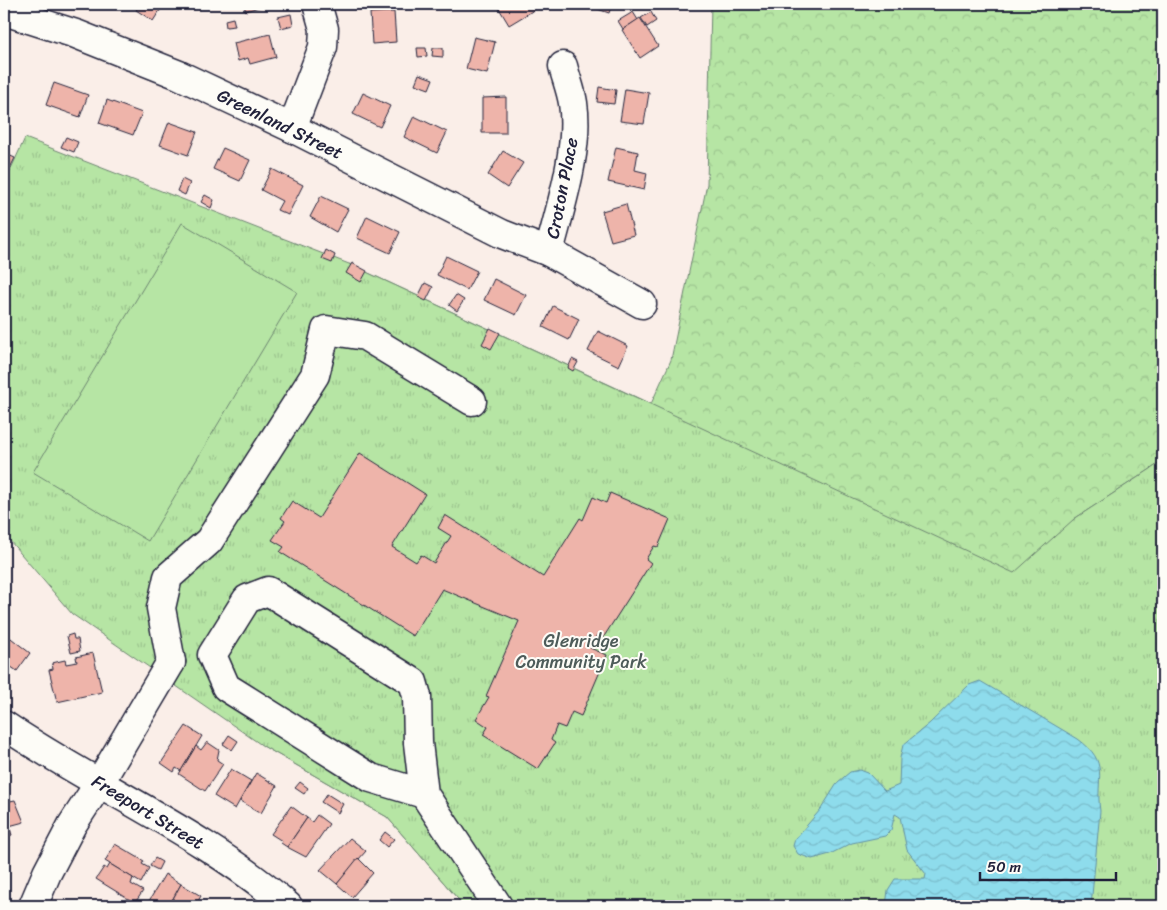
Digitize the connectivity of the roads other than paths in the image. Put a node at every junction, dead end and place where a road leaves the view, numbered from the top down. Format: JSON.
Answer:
{"nodes":[{"id":1,"x":317,"y":4,"type":"edge"},
{"id":2,"x":4,"y":11,"type":"edge"},
{"id":3,"x":563,"y":66,"type":"dead end"},
{"id":4,"x":292,"y":128,"type":"junction"},
{"id":5,"x":549,"y":252,"type":"junction"},
{"id":6,"x":642,"y":304,"type":"dead end"},
{"id":7,"x":472,"y":401,"type":"dead end"},
{"id":8,"x":212,"y":654,"type":"junction"},
{"id":9,"x":171,"y":662,"type":"junction"},
{"id":10,"x":4,"y":725,"type":"edge"},
{"id":11,"x":100,"y":782,"type":"junction"},
{"id":12,"x":424,"y":794,"type":"junction"},
{"id":13,"x":33,"y":906,"type":"edge"},
{"id":14,"x":288,"y":906,"type":"edge"},
{"id":15,"x":498,"y":906,"type":"edge"}],
"edges":[{"from":1,"to":4,"type":"street"},
{"from":2,"to":4,"type":"street","name":"Greenland Street"},
{"from":3,"to":5,"type":"street","name":"Croton Place"},
{"from":4,"to":5,"type":"street","name":"Greenland Street"},
{"from":5,"to":6,"type":"street","name":"Greenland Street"},
{"from":7,"to":9,"type":"street"},
{"from":8,"to":9,"type":"street"},
{"from":8,"to":12,"type":"street"},
{"from":8,"to":12,"type":"street"},
{"from":9,"to":11,"type":"street"},
{"from":10,"to":11,"type":"street","name":"Freeport Street"},
{"from":11,"to":13,"type":"street"},
{"from":11,"to":14,"type":"street","name":"Freeport Street"},
{"from":12,"to":15,"type":"street"}]}
